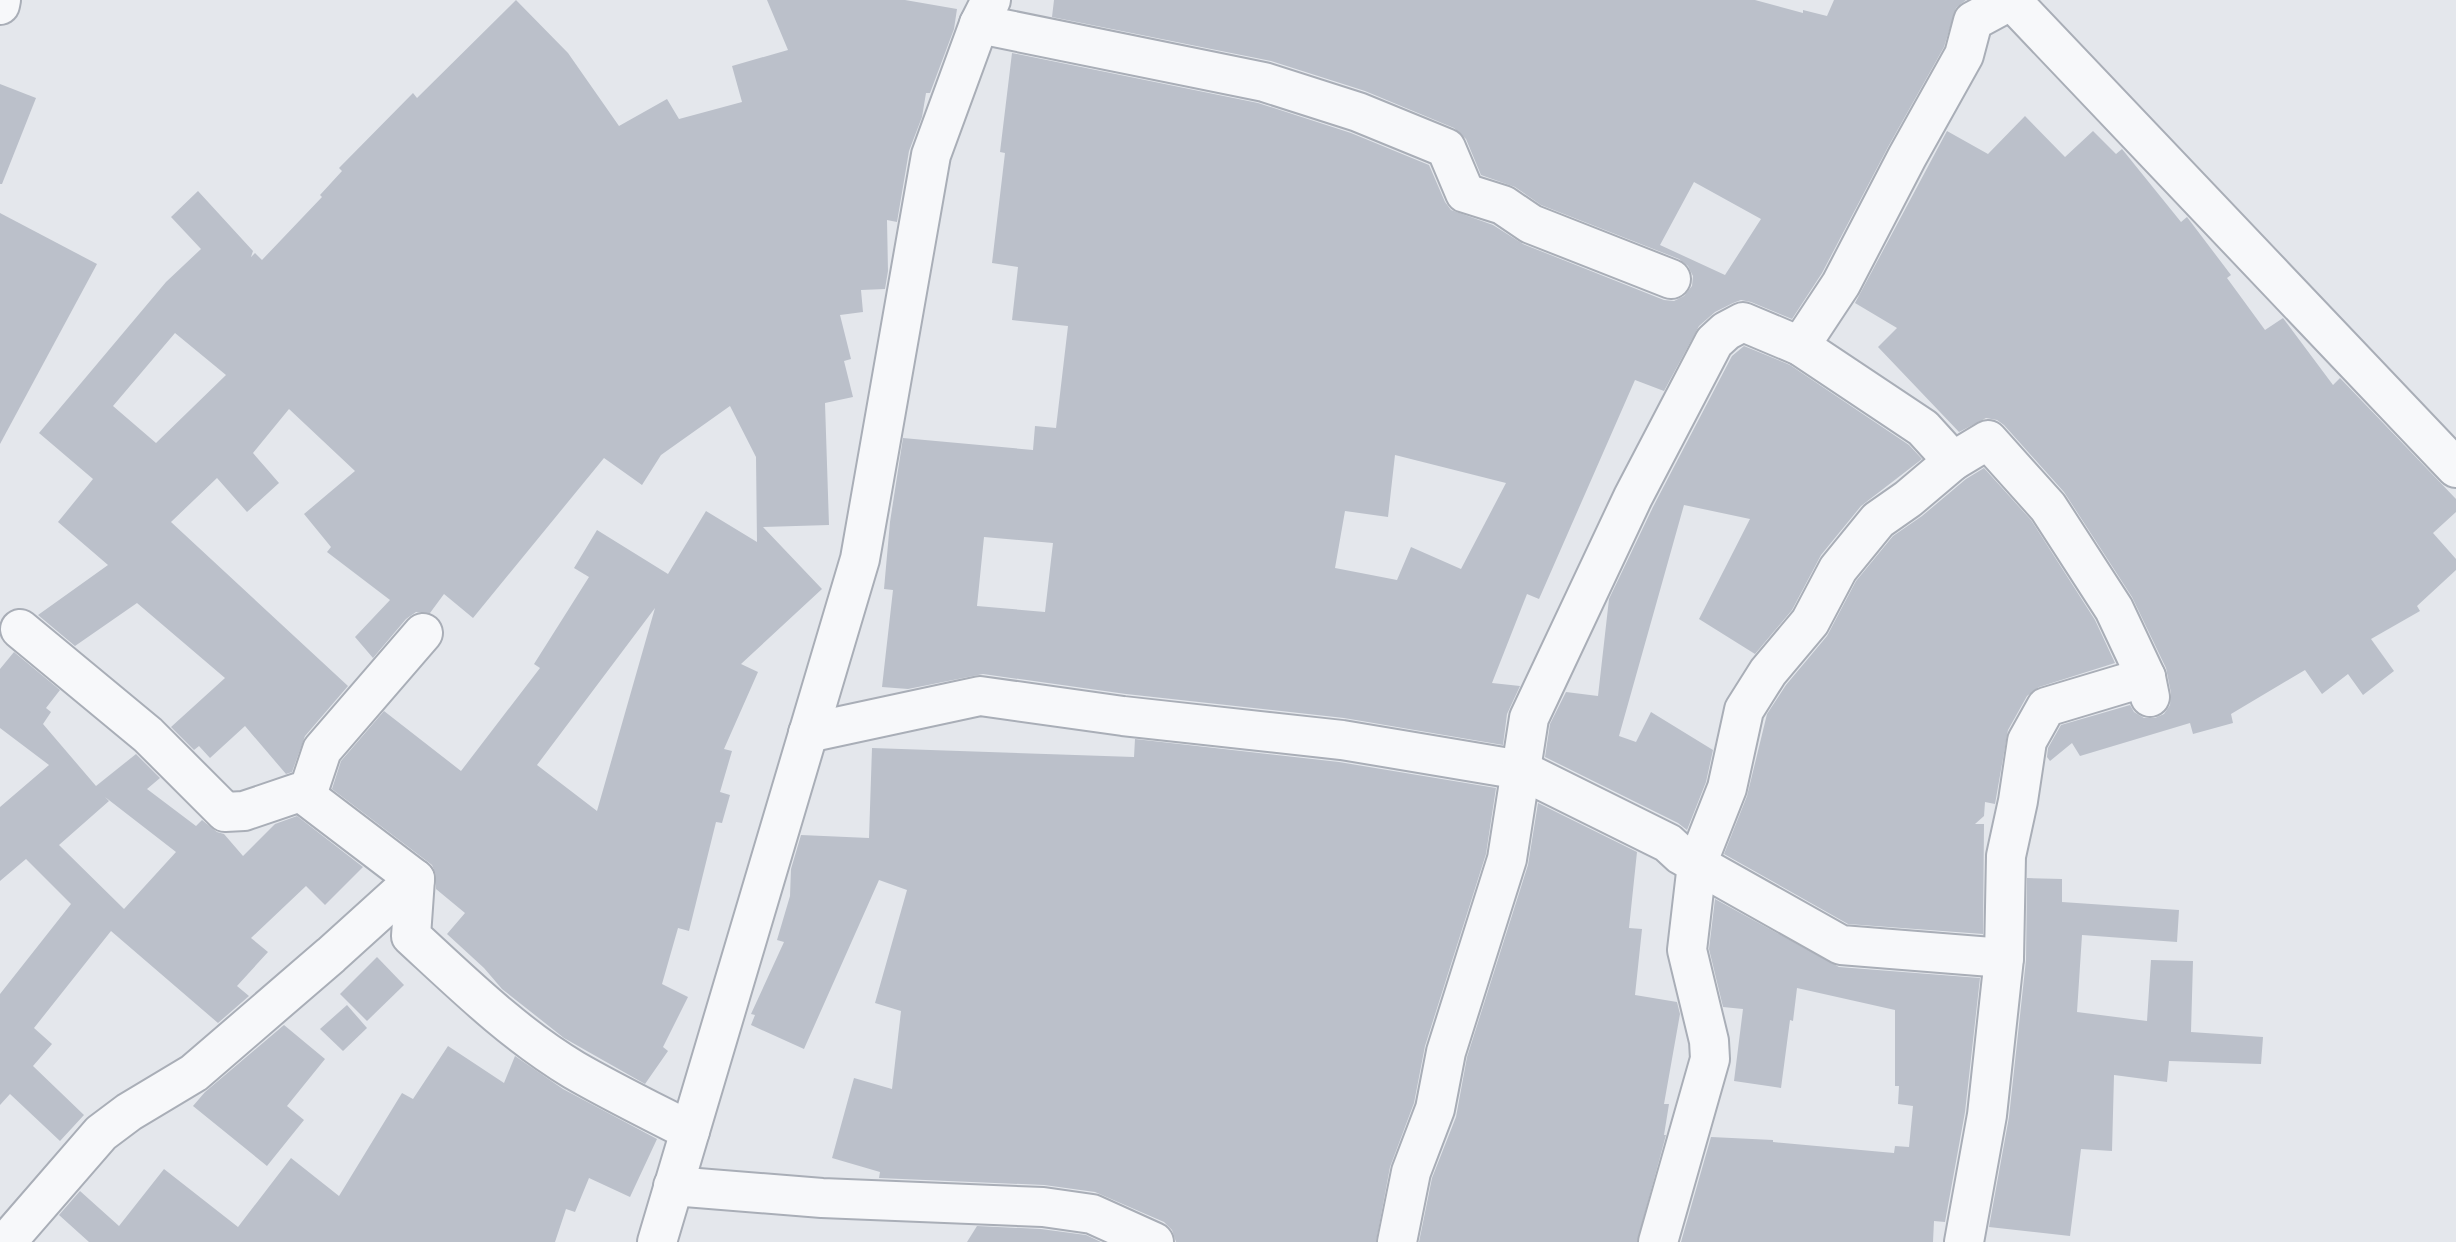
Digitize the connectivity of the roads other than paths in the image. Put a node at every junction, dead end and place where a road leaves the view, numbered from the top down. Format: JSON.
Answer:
{"nodes":[{"id":1,"x":2011,"y":1,"type":"edge"},
{"id":2,"x":985,"y":12,"type":"edge"},
{"id":3,"x":1671,"y":278,"type":"dead end"},
{"id":4,"x":1800,"y":346,"type":"junction"},
{"id":5,"x":1953,"y":461,"type":"junction"},
{"id":6,"x":2456,"y":468,"type":"edge"},
{"id":7,"x":20,"y":629,"type":"dead end"},
{"id":8,"x":423,"y":633,"type":"dead end"},
{"id":9,"x":808,"y":733,"type":"junction"},
{"id":10,"x":1521,"y":770,"type":"junction"},
{"id":11,"x":302,"y":793,"type":"junction"},
{"id":12,"x":1697,"y":864,"type":"junction"},
{"id":13,"x":415,"y":878,"type":"junction"},
{"id":14,"x":2004,"y":958,"type":"junction"},
{"id":15,"x":690,"y":1130,"type":"junction"},
{"id":16,"x":673,"y":1186,"type":"junction"},
{"id":17,"x":9,"y":1239,"type":"dead end"},
{"id":18,"x":657,"y":1242,"type":"edge"},
{"id":19,"x":1154,"y":1242,"type":"edge"},
{"id":20,"x":1397,"y":1242,"type":"edge"},
{"id":21,"x":1658,"y":1242,"type":"edge"},
{"id":22,"x":1964,"y":1242,"type":"edge"}],
"edges":[{"from":1,"to":4,"type":"street"},
{"from":1,"to":6,"type":"street"},
{"from":2,"to":3,"type":"street"},
{"from":2,"to":9,"type":"street"},
{"from":4,"to":5,"type":"street"},
{"from":4,"to":10,"type":"street"},
{"from":5,"to":12,"type":"street"},
{"from":5,"to":14,"type":"street"},
{"from":7,"to":11,"type":"street"},
{"from":8,"to":11,"type":"street"},
{"from":9,"to":10,"type":"street"},
{"from":9,"to":15,"type":"street"},
{"from":10,"to":12,"type":"street"},
{"from":10,"to":20,"type":"street"},
{"from":11,"to":13,"type":"street"},
{"from":12,"to":14,"type":"street"},
{"from":12,"to":21,"type":"street"},
{"from":13,"to":15,"type":"street"},
{"from":13,"to":17,"type":"street"},
{"from":14,"to":22,"type":"street"},
{"from":15,"to":16,"type":"street"},
{"from":16,"to":18,"type":"street"},
{"from":16,"to":19,"type":"street"}]}
